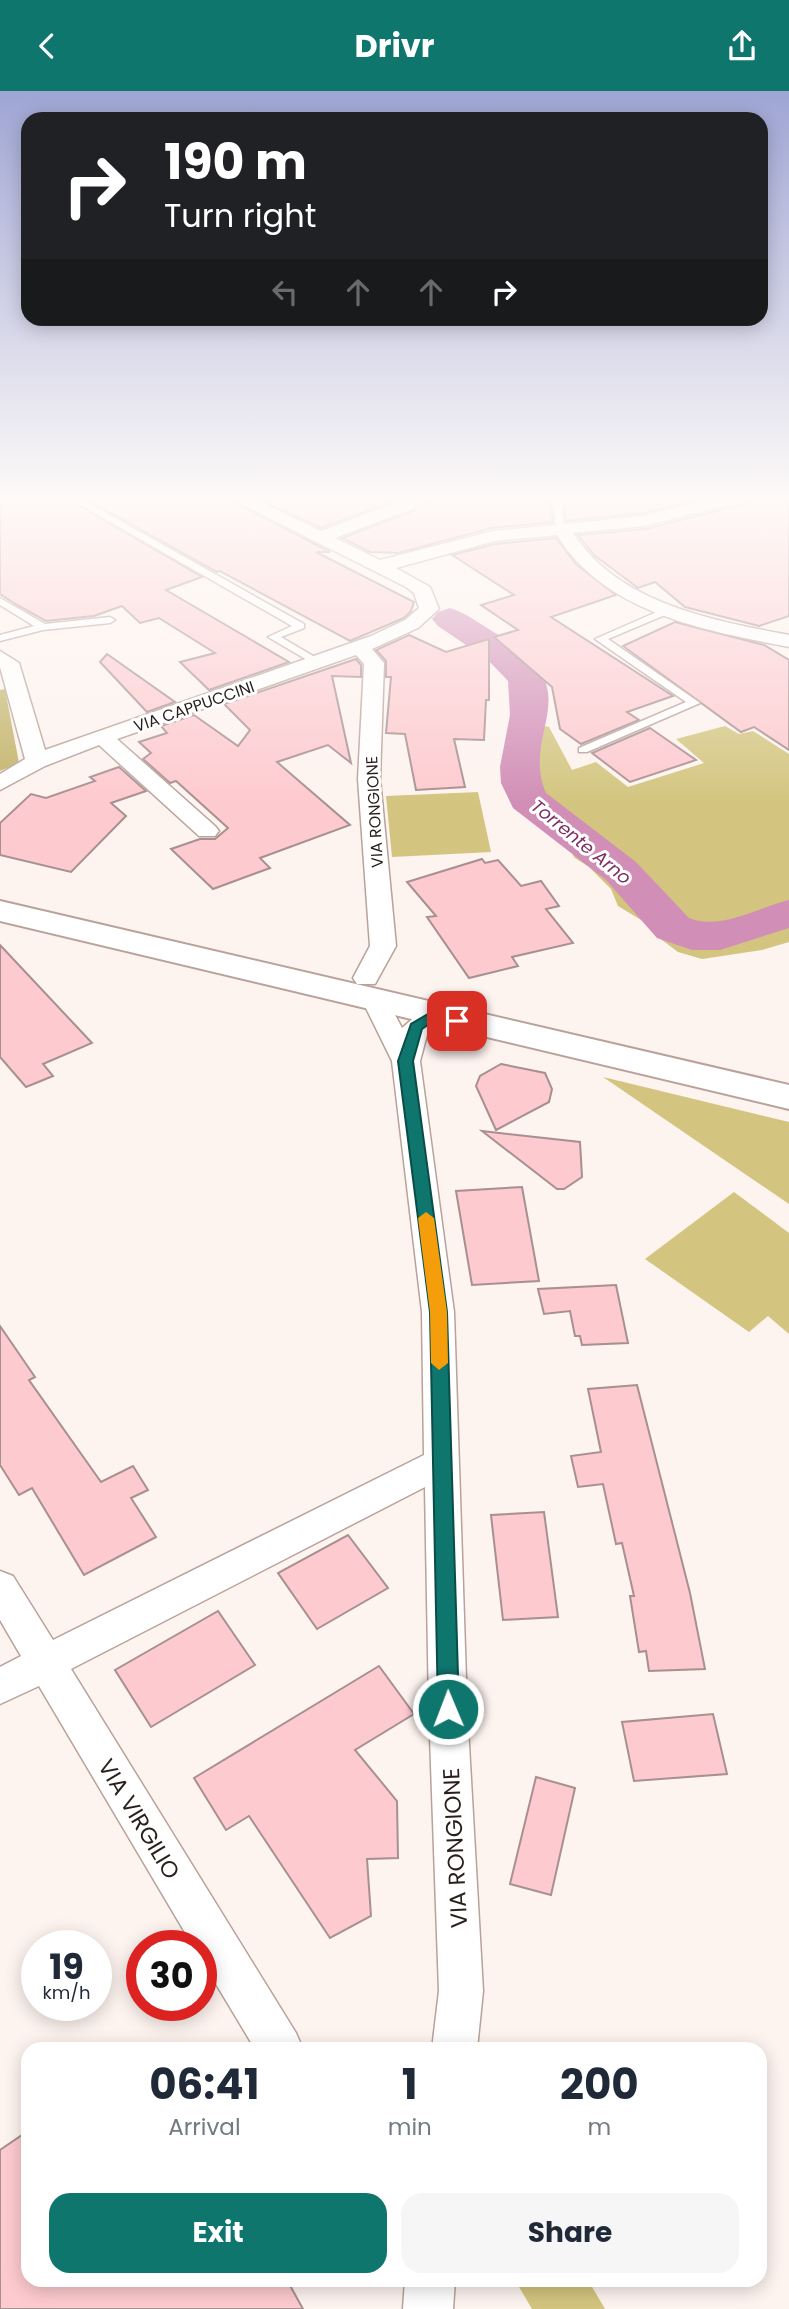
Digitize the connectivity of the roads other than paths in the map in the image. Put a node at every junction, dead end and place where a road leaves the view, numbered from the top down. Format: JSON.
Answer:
{"nodes":[{"id":1,"x":251,"y":599,"type":"edge"},
{"id":2,"x":426,"y":599,"type":"edge"},
{"id":3,"x":644,"y":599,"type":"edge"},
{"id":4,"x":0,"y":601,"type":"edge"},
{"id":5,"x":668,"y":610,"type":"junction"},
{"id":6,"x":110,"y":620,"type":"dead end"},
{"id":7,"x":43,"y":627,"type":"junction"},
{"id":8,"x":0,"y":638,"type":"edge"},
{"id":9,"x":789,"y":641,"type":"edge"},
{"id":10,"x":359,"y":646,"type":"junction"},
{"id":11,"x":0,"y":657,"type":"edge"},
{"id":12,"x":318,"y":662,"type":"junction"},
{"id":13,"x":102,"y":737,"type":"junction"},
{"id":14,"x":583,"y":750,"type":"dead end"},
{"id":15,"x":37,"y":761,"type":"junction"},
{"id":16,"x":0,"y":783,"type":"edge"},
{"id":17,"x":207,"y":831,"type":"dead end"},
{"id":18,"x":0,"y":889,"type":"edge"},
{"id":19,"x":0,"y":911,"type":"edge"},
{"id":20,"x":371,"y":990,"type":"junction"},
{"id":21,"x":433,"y":1015,"type":"junction"},
{"id":22,"x":406,"y":1061,"type":"junction"},
{"id":23,"x":789,"y":1075,"type":"edge"},
{"id":24,"x":789,"y":1097,"type":"edge"},
{"id":25,"x":442,"y":1462,"type":"junction"},
{"id":26,"x":0,"y":1587,"type":"edge"},
{"id":27,"x":44,"y":1663,"type":"junction"},
{"id":28,"x":0,"y":1686,"type":"edge"},
{"id":29,"x":276,"y":2042,"type":"edge"},
{"id":30,"x":456,"y":2042,"type":"edge"}],
"edges":[{"from":1,"to":12,"type":"lane"},
{"from":2,"to":10,"type":"street","name":"VIA CAPPUCCINI"},
{"from":3,"to":5,"type":"street"},
{"from":4,"to":7,"type":"lane"},
{"from":5,"to":9,"type":"street"},
{"from":5,"to":14,"type":"lane"},
{"from":6,"to":7,"type":"lane"},
{"from":7,"to":8,"type":"lane"},
{"from":10,"to":12,"type":"street","name":"VIA CAPPUCCINI"},
{"from":10,"to":20,"type":"street","name":"VIA RONGIONE"},
{"from":11,"to":15,"type":"street"},
{"from":12,"to":13,"type":"street","name":"VIA CAPPUCCINI"},
{"from":13,"to":15,"type":"street","name":"VIA CAPPUCCINI"},
{"from":13,"to":17,"type":"street"},
{"from":15,"to":16,"type":"street","name":"VIA CAPPUCCINI"},
{"from":18,"to":20,"type":"street"},
{"from":19,"to":20,"type":"street"},
{"from":20,"to":21,"type":"street"},
{"from":20,"to":22,"type":"street","name":"VIA RONGIONE"},
{"from":20,"to":23,"type":"street"},
{"from":21,"to":22,"type":"street","name":"VIA RONGIONE"},
{"from":21,"to":24,"type":"street"},
{"from":22,"to":25,"type":"street","name":"VIA RONGIONE"},
{"from":25,"to":27,"type":"street"},
{"from":25,"to":30,"type":"street","name":"VIA RONGIONE"},
{"from":26,"to":27,"type":"street","name":"VIA VIRGILIO"},
{"from":27,"to":28,"type":"street"},
{"from":27,"to":29,"type":"street","name":"VIA VIRGILIO"}]}
